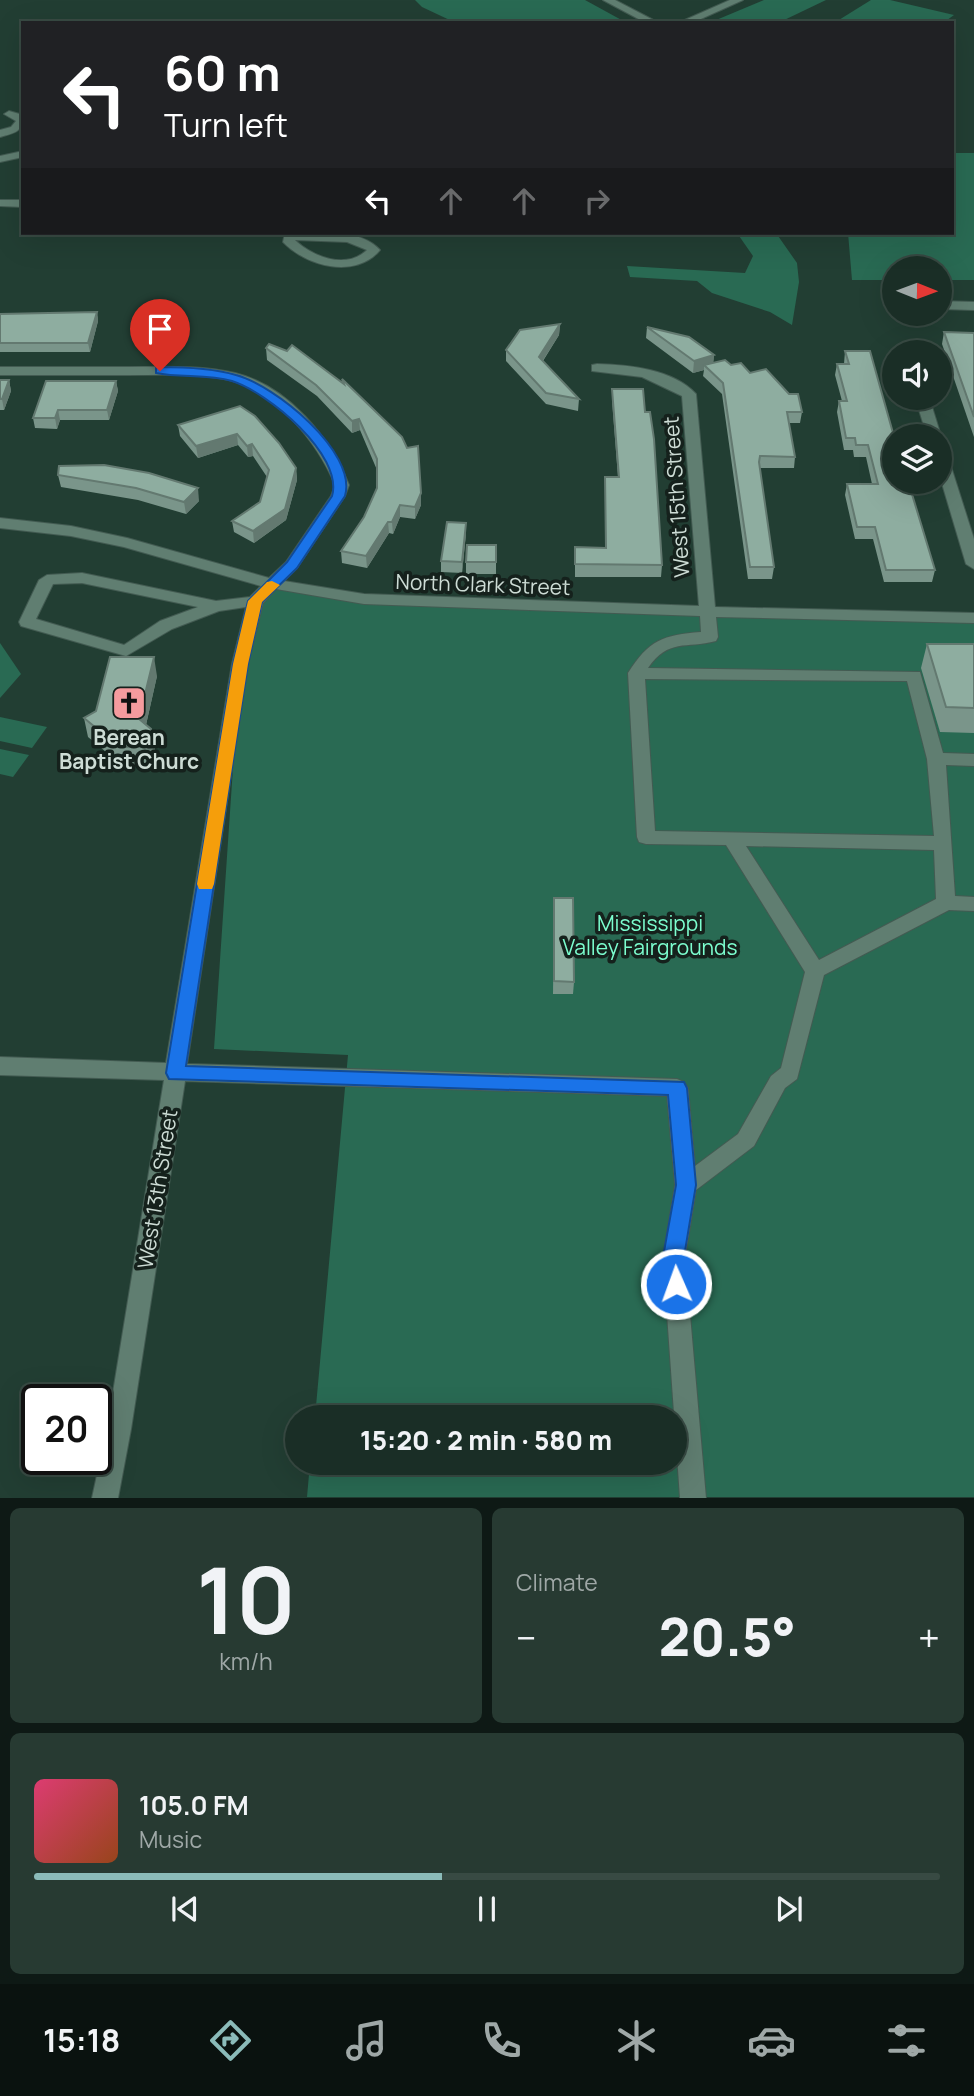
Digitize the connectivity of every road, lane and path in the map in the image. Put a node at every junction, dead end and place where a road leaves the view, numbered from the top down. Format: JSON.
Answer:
{"nodes":[{"id":1,"x":608,"y":0,"type":"edge"},
{"id":2,"x":738,"y":0,"type":"edge"},
{"id":3,"x":650,"y":21,"type":"edge"},
{"id":4,"x":688,"y":21,"type":"edge"},
{"id":5,"x":9,"y":114,"type":"dead end"},
{"id":6,"x":0,"y":134,"type":"edge"},
{"id":7,"x":21,"y":154,"type":"edge"},
{"id":8,"x":0,"y":159,"type":"edge"},
{"id":9,"x":0,"y":203,"type":"edge"},
{"id":10,"x":21,"y":204,"type":"edge"},
{"id":11,"x":285,"y":235,"type":"edge"},
{"id":12,"x":297,"y":235,"type":"edge"},
{"id":13,"x":952,"y":305,"type":"edge"},
{"id":14,"x":974,"y":306,"type":"edge"},
{"id":15,"x":597,"y":368,"type":"dead end"},
{"id":16,"x":0,"y":371,"type":"edge"},
{"id":17,"x":952,"y":493,"type":"edge"},
{"id":18,"x":0,"y":523,"type":"edge"},
{"id":19,"x":974,"y":564,"type":"edge"},
{"id":20,"x":273,"y":584,"type":"junction"},
{"id":21,"x":255,"y":601,"type":"junction"},
{"id":22,"x":216,"y":606,"type":"junction"},
{"id":23,"x":707,"y":611,"type":"junction"},
{"id":24,"x":974,"y":618,"type":"edge"},
{"id":25,"x":636,"y":673,"type":"junction"},
{"id":26,"x":936,"y":759,"type":"junction"},
{"id":27,"x":974,"y":760,"type":"edge"},
{"id":28,"x":732,"y":839,"type":"junction"},
{"id":29,"x":942,"y":843,"type":"junction"},
{"id":30,"x":947,"y":903,"type":"junction"},
{"id":31,"x":974,"y":904,"type":"edge"},
{"id":32,"x":815,"y":971,"type":"junction"},
{"id":33,"x":0,"y":1066,"type":"edge"},
{"id":34,"x":176,"y":1073,"type":"junction"},
{"id":35,"x":686,"y":1185,"type":"junction"},
{"id":36,"x":105,"y":1497,"type":"edge"},
{"id":37,"x":693,"y":1497,"type":"edge"}],
"edges":[{"from":1,"to":3,"type":"street"},
{"from":2,"to":4,"type":"street"},
{"from":5,"to":6,"type":"street"},
{"from":7,"to":8,"type":"street"},
{"from":9,"to":10,"type":"street"},
{"from":11,"to":12,"type":"street"},
{"from":13,"to":14,"type":"street"},
{"from":15,"to":23,"type":"street","name":"West 15th Street"},
{"from":16,"to":20,"type":"street"},
{"from":17,"to":19,"type":"street"},
{"from":18,"to":20,"type":"street","name":"North Clark Street"},
{"from":20,"to":21,"type":"street"},
{"from":20,"to":23,"type":"street","name":"North Clark Street"},
{"from":21,"to":22,"type":"street"},
{"from":21,"to":34,"type":"street","name":"West 13th Street"},
{"from":22,"to":22,"type":"street"},
{"from":23,"to":24,"type":"street","name":"North Clark Street"},
{"from":23,"to":25,"type":"street","name":"West 15th Street"},
{"from":25,"to":26,"type":"street"},
{"from":25,"to":28,"type":"street"},
{"from":26,"to":27,"type":"street"},
{"from":26,"to":29,"type":"street"},
{"from":28,"to":29,"type":"street"},
{"from":28,"to":32,"type":"street"},
{"from":29,"to":30,"type":"street"},
{"from":30,"to":31,"type":"street"},
{"from":30,"to":32,"type":"street"},
{"from":32,"to":35,"type":"street"},
{"from":33,"to":34,"type":"street"},
{"from":34,"to":35,"type":"street"},
{"from":34,"to":36,"type":"street","name":"West 13th Street"},
{"from":35,"to":37,"type":"street"}]}
